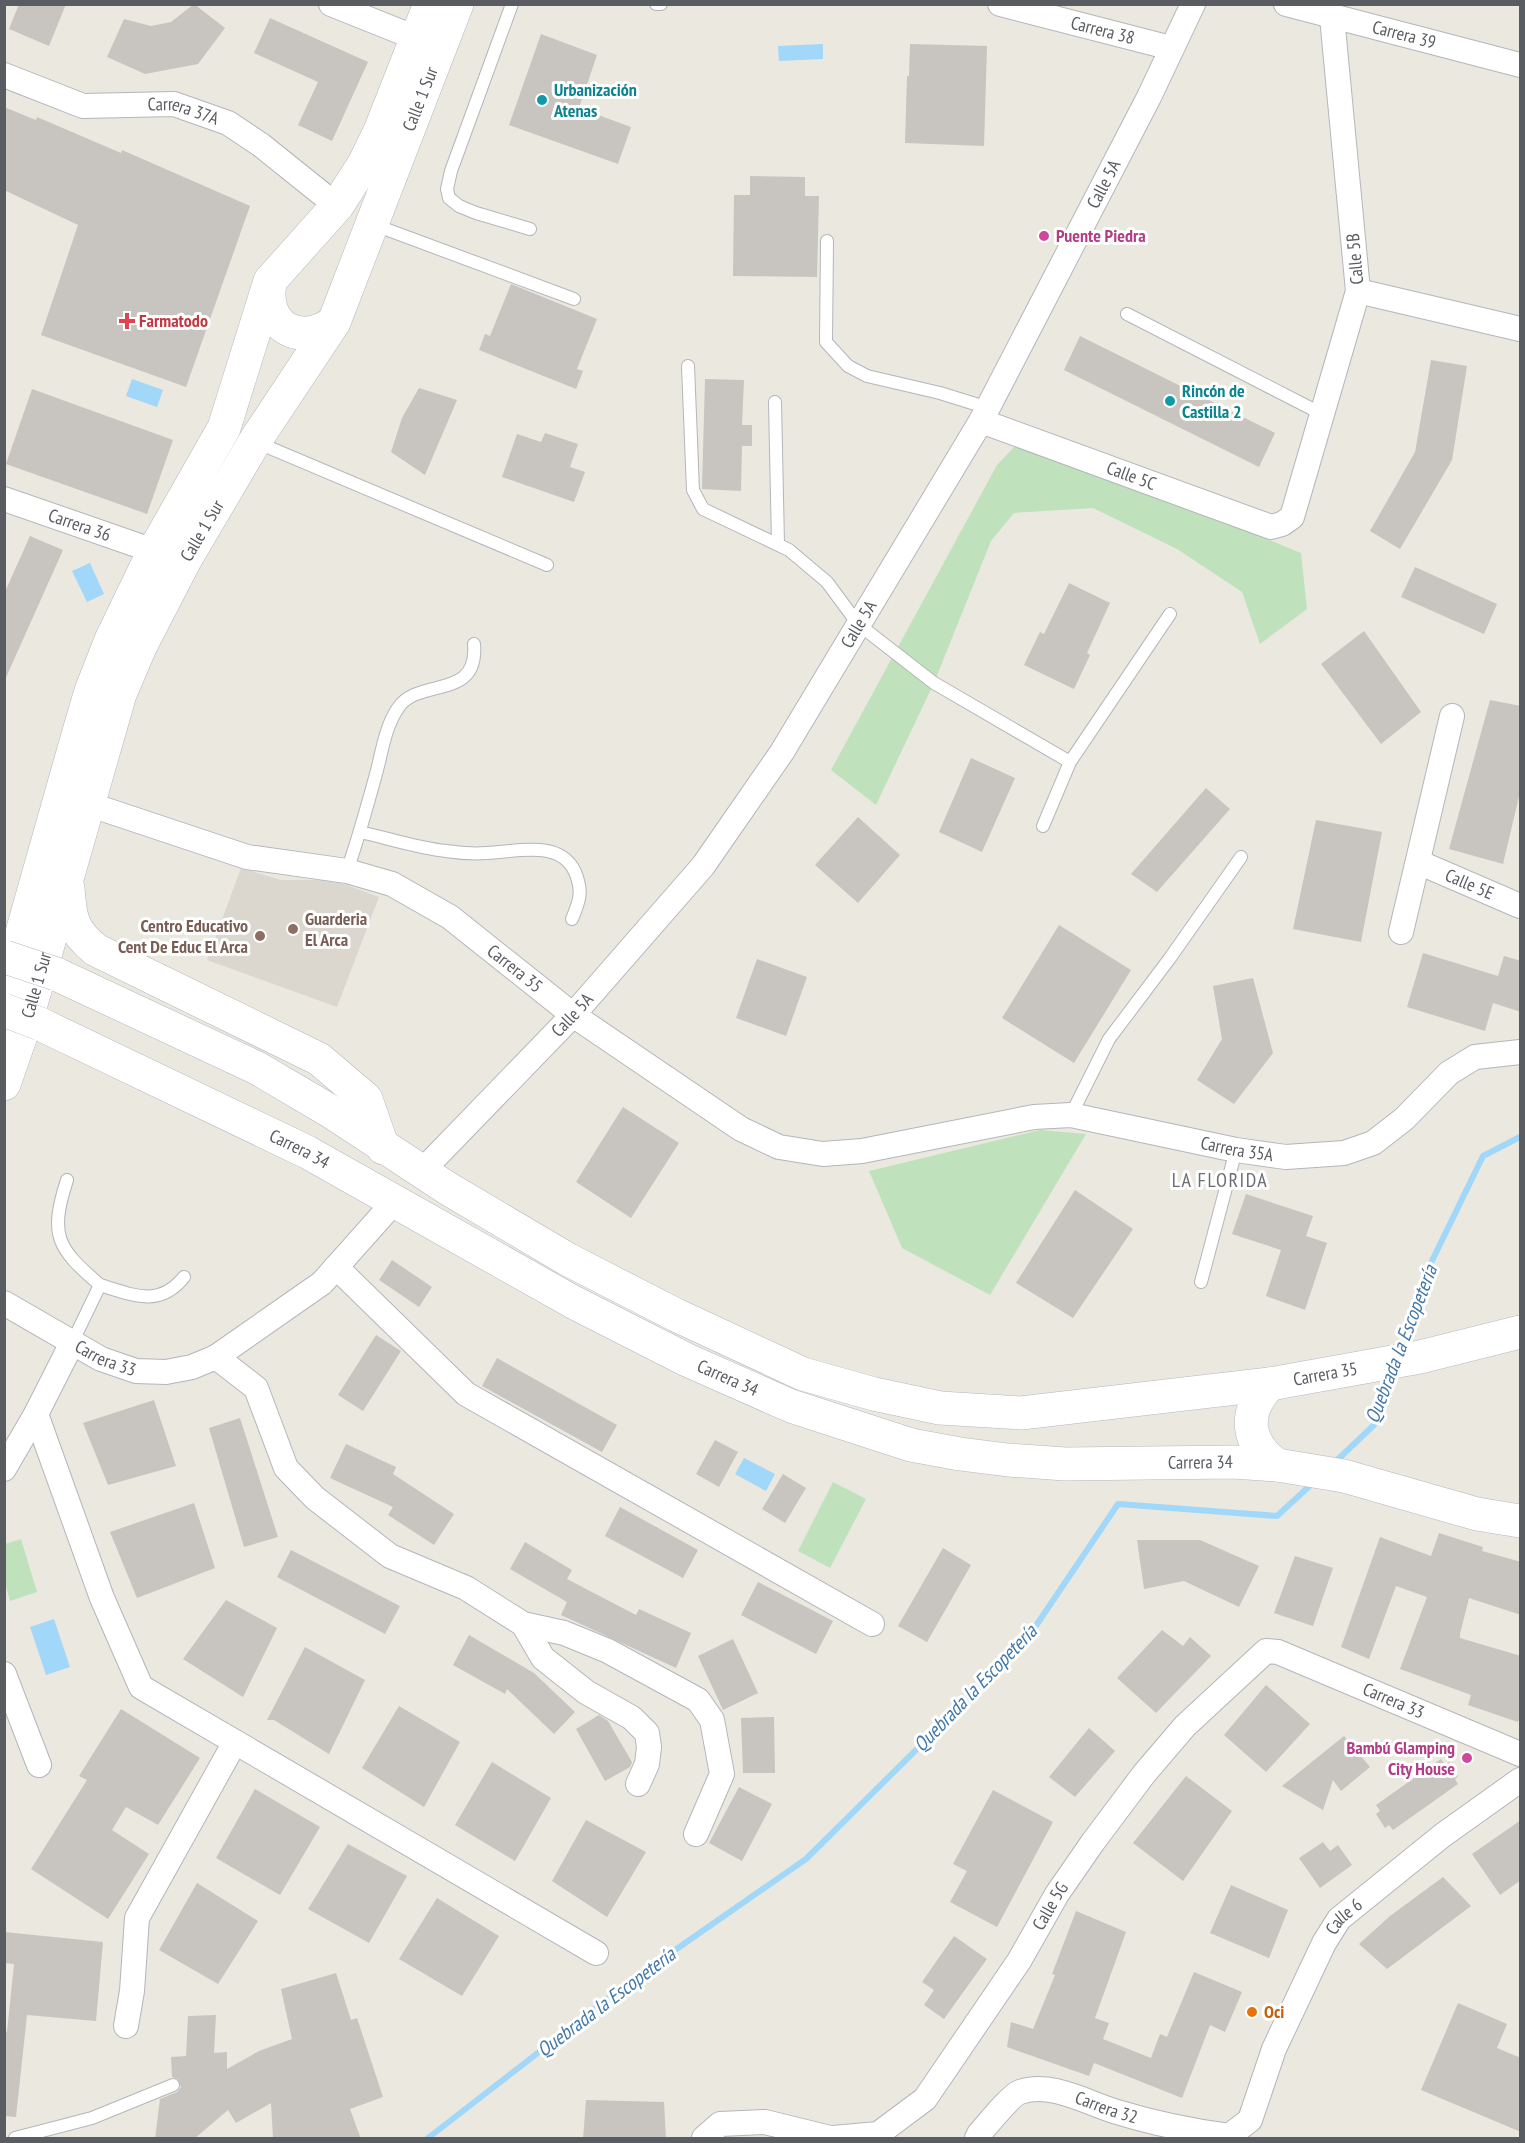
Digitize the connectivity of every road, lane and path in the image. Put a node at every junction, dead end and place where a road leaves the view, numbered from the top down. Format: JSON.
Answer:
{"nodes":[{"id":1,"x":331,"y":4,"type":"edge"},
{"id":2,"x":430,"y":4,"type":"edge"},
{"id":3,"x":457,"y":4,"type":"edge"},
{"id":4,"x":512,"y":4,"type":"edge"},
{"id":5,"x":656,"y":4,"type":"edge"},
{"id":6,"x":661,"y":4,"type":"edge"},
{"id":7,"x":1000,"y":4,"type":"edge"},
{"id":8,"x":1193,"y":4,"type":"edge"},
{"id":9,"x":1286,"y":4,"type":"edge"},
{"id":10,"x":1332,"y":17,"type":"junction"},
{"id":11,"x":416,"y":38,"type":"junction"},
{"id":12,"x":1171,"y":48,"type":"junction"},
{"id":13,"x":1521,"y":65,"type":"edge"},
{"id":14,"x":4,"y":75,"type":"edge"},
{"id":15,"x":337,"y":206,"type":"junction"},
{"id":16,"x":371,"y":224,"type":"junction"},
{"id":17,"x":530,"y":229,"type":"dead end"},
{"id":18,"x":826,"y":241,"type":"dead end"},
{"id":19,"x":270,"y":281,"type":"junction"},
{"id":20,"x":1359,"y":291,"type":"junction"},
{"id":21,"x":574,"y":299,"type":"dead end"},
{"id":22,"x":1127,"y":314,"type":"dead end"},
{"id":23,"x":334,"y":322,"type":"junction"},
{"id":24,"x":1521,"y":329,"type":"edge"},
{"id":25,"x":688,"y":366,"type":"dead end"},
{"id":26,"x":775,"y":402,"type":"dead end"},
{"id":27,"x":1322,"y":414,"type":"junction"},
{"id":28,"x":984,"y":415,"type":"junction"},
{"id":29,"x":255,"y":441,"type":"junction"},
{"id":30,"x":4,"y":499,"type":"edge"},
{"id":31,"x":1282,"y":524,"type":"joint"},
{"id":32,"x":778,"y":544,"type":"junction"},
{"id":33,"x":154,"y":551,"type":"junction"},
{"id":34,"x":547,"y":565,"type":"dead end"},
{"id":35,"x":1170,"y":614,"type":"dead end"},
{"id":36,"x":858,"y":624,"type":"junction"},
{"id":37,"x":474,"y":644,"type":"dead end"},
{"id":38,"x":1452,"y":716,"type":"dead end"},
{"id":39,"x":1070,"y":762,"type":"junction"},
{"id":40,"x":88,"y":804,"type":"junction"},
{"id":41,"x":1043,"y":826,"type":"dead end"},
{"id":42,"x":360,"y":832,"type":"junction"},
{"id":43,"x":1241,"y":857,"type":"dead end"},
{"id":44,"x":1418,"y":861,"type":"junction"},
{"id":45,"x":347,"y":871,"type":"junction"},
{"id":46,"x":68,"y":880,"type":"junction"},
{"id":47,"x":1520,"y":902,"type":"edge"},
{"id":48,"x":16,"y":915,"type":"edge"},
{"id":49,"x":572,"y":919,"type":"dead end"},
{"id":50,"x":1401,"y":932,"type":"dead end"},
{"id":51,"x":4,"y":957,"type":"edge"},
{"id":52,"x":4,"y":996,"type":"edge"},
{"id":53,"x":4,"y":1010,"type":"edge"},
{"id":54,"x":573,"y":1015,"type":"junction"},
{"id":55,"x":1521,"y":1052,"type":"edge"},
{"id":56,"x":4,"y":1084,"type":"edge"},
{"id":57,"x":1071,"y":1115,"type":"junction"},
{"id":58,"x":922,"y":1139,"type":"joint"},
{"id":59,"x":383,"y":1148,"type":"junction"},
{"id":60,"x":1236,"y":1150,"type":"junction"},
{"id":61,"x":421,"y":1172,"type":"junction"},
{"id":62,"x":67,"y":1180,"type":"dead end"},
{"id":63,"x":395,"y":1200,"type":"junction"},
{"id":64,"x":336,"y":1267,"type":"junction"},
{"id":65,"x":184,"y":1277,"type":"dead end"},
{"id":66,"x":1201,"y":1282,"type":"dead end"},
{"id":67,"x":100,"y":1285,"type":"junction"},
{"id":68,"x":4,"y":1303,"type":"edge"},
{"id":69,"x":1521,"y":1332,"type":"edge"},
{"id":70,"x":72,"y":1343,"type":"junction"},
{"id":71,"x":216,"y":1357,"type":"junction"},
{"id":72,"x":1270,"y":1384,"type":"junction"},
{"id":73,"x":1213,"y":1391,"type":"junction"},
{"id":74,"x":36,"y":1414,"type":"junction"},
{"id":75,"x":1234,"y":1462,"type":"junction"},
{"id":76,"x":1286,"y":1467,"type":"junction"},
{"id":77,"x":4,"y":1469,"type":"edge"},
{"id":78,"x":1521,"y":1521,"type":"edge"},
{"id":79,"x":523,"y":1624,"type":"junction"},
{"id":80,"x":872,"y":1624,"type":"dead end"},
{"id":81,"x":1266,"y":1651,"type":"joint"},
{"id":82,"x":4,"y":1674,"type":"edge"},
{"id":83,"x":235,"y":1742,"type":"junction"},
{"id":84,"x":1521,"y":1754,"type":"edge"},
{"id":85,"x":39,"y":1765,"type":"dead end"},
{"id":86,"x":1521,"y":1780,"type":"edge"},
{"id":87,"x":638,"y":1784,"type":"dead end"},
{"id":88,"x":696,"y":1834,"type":"dead end"},
{"id":89,"x":596,"y":1953,"type":"dead end"},
{"id":90,"x":126,"y":2025,"type":"dead end"},
{"id":91,"x":173,"y":2085,"type":"dead end"},
{"id":92,"x":1250,"y":2120,"type":"joint"},
{"id":93,"x":15,"y":2139,"type":"edge"},
{"id":94,"x":704,"y":2139,"type":"edge"},
{"id":95,"x":832,"y":2139,"type":"edge"},
{"id":96,"x":977,"y":2139,"type":"edge"}],
"edges":[{"from":1,"to":11,"type":"street"},
{"from":2,"to":11,"type":"street","name":"Calle 1 Sur"},
{"from":3,"to":16,"type":"street","name":"Calle 1 Sur"},
{"from":4,"to":17,"type":"lane"},
{"from":5,"to":6,"type":"lane"},
{"from":7,"to":12,"type":"street","name":"Carrera 38"},
{"from":8,"to":12,"type":"street","name":"Calle 5A"},
{"from":9,"to":10,"type":"street","name":"Carrera 39"},
{"from":10,"to":13,"type":"street","name":"Carrera 39"},
{"from":10,"to":20,"type":"street","name":"Calle 5B"},
{"from":11,"to":15,"type":"street","name":"Calle 1 Sur"},
{"from":12,"to":28,"type":"street","name":"Calle 5A"},
{"from":14,"to":15,"type":"street","name":"Carrera 37A"},
{"from":15,"to":19,"type":"street","name":"Calle 1 Sur"},
{"from":16,"to":21,"type":"lane"},
{"from":16,"to":23,"type":"street","name":"Calle 1 Sur"},
{"from":18,"to":28,"type":"lane"},
{"from":19,"to":23,"type":"street"},
{"from":19,"to":33,"type":"street","name":"Calle 1 Sur"},
{"from":20,"to":24,"type":"street"},
{"from":20,"to":27,"type":"street","name":"Calle 5B"},
{"from":22,"to":27,"type":"lane"},
{"from":23,"to":29,"type":"street","name":"Calle 1 Sur"},
{"from":25,"to":32,"type":"lane"},
{"from":26,"to":32,"type":"lane"},
{"from":27,"to":31,"type":"street","name":"Calle 5B"},
{"from":28,"to":31,"type":"street","name":"Calle 5C"},
{"from":28,"to":36,"type":"street","name":"Calle 5A"},
{"from":29,"to":34,"type":"lane"},
{"from":29,"to":40,"type":"street","name":"Calle 1 Sur"},
{"from":30,"to":33,"type":"street","name":"Carrera 36"},
{"from":32,"to":36,"type":"lane"},
{"from":33,"to":48,"type":"street","name":"Calle 1 Sur"},
{"from":35,"to":39,"type":"lane"},
{"from":36,"to":39,"type":"lane"},
{"from":36,"to":54,"type":"street","name":"Calle 5A"},
{"from":37,"to":42,"type":"lane"},
{"from":38,"to":44,"type":"street"},
{"from":39,"to":41,"type":"lane"},
{"from":40,"to":45,"type":"street","name":"Carrera 35"},
{"from":40,"to":46,"type":"street","name":"Calle 1 Sur"},
{"from":42,"to":45,"type":"lane"},
{"from":42,"to":49,"type":"lane"},
{"from":43,"to":57,"type":"lane"},
{"from":44,"to":47,"type":"street","name":"Calle 5E"},
{"from":44,"to":50,"type":"street"},
{"from":45,"to":54,"type":"street","name":"Carrera 35"},
{"from":46,"to":56,"type":"street","name":"Calle 1 Sur"},
{"from":46,"to":59,"type":"street"},
{"from":48,"to":52,"type":"street","name":"Calle 1 Sur"},
{"from":51,"to":59,"type":"street","name":"Carrera 34","bridge":true},
{"from":53,"to":63,"type":"street","name":"Carrera 34","bridge":true},
{"from":54,"to":58,"type":"street","name":"Carrera 35"},
{"from":54,"to":61,"type":"street","name":"Calle 5A"},
{"from":55,"to":60,"type":"street","name":"Carrera 35A"},
{"from":57,"to":58,"type":"street","name":"Carrera 35A"},
{"from":57,"to":60,"type":"street","name":"Carrera 35A"},
{"from":59,"to":61,"type":"street","name":"Carrera 34"},
{"from":60,"to":66,"type":"lane"},
{"from":61,"to":73,"type":"street","name":"Carrera 34"},
{"from":62,"to":67,"type":"lane"},
{"from":63,"to":64,"type":"street"},
{"from":63,"to":75,"type":"street","name":"Carrera 34"},
{"from":64,"to":71,"type":"street"},
{"from":64,"to":80,"type":"street"},
{"from":65,"to":67,"type":"lane"},
{"from":67,"to":70,"type":"lane"},
{"from":68,"to":70,"type":"street","name":"Carrera 33"},
{"from":69,"to":72,"type":"street","name":"Carrera 35"},
{"from":70,"to":71,"type":"street","name":"Carrera 33"},
{"from":70,"to":74,"type":"street"},
{"from":71,"to":79,"type":"street"},
{"from":72,"to":73,"type":"street","name":"Carrera 34"},
{"from":72,"to":76,"type":"street"},
{"from":73,"to":75,"type":"street"},
{"from":74,"to":77,"type":"street"},
{"from":74,"to":83,"type":"street"},
{"from":75,"to":76,"type":"street","name":"Carrera 34"},
{"from":76,"to":78,"type":"street","name":"Carrera 34"},
{"from":79,"to":87,"type":"street"},
{"from":79,"to":88,"type":"street"},
{"from":81,"to":84,"type":"street","name":"Carrera 33"},
{"from":81,"to":95,"type":"street","name":"Calle 5G"},
{"from":82,"to":85,"type":"street"},
{"from":83,"to":89,"type":"street"},
{"from":83,"to":90,"type":"street"},
{"from":86,"to":92,"type":"street","name":"Calle 6"},
{"from":91,"to":93,"type":"lane"},
{"from":92,"to":96,"type":"street","name":"Carrera 32"},
{"from":94,"to":95,"type":"street","name":"Calle 5G"}]}
